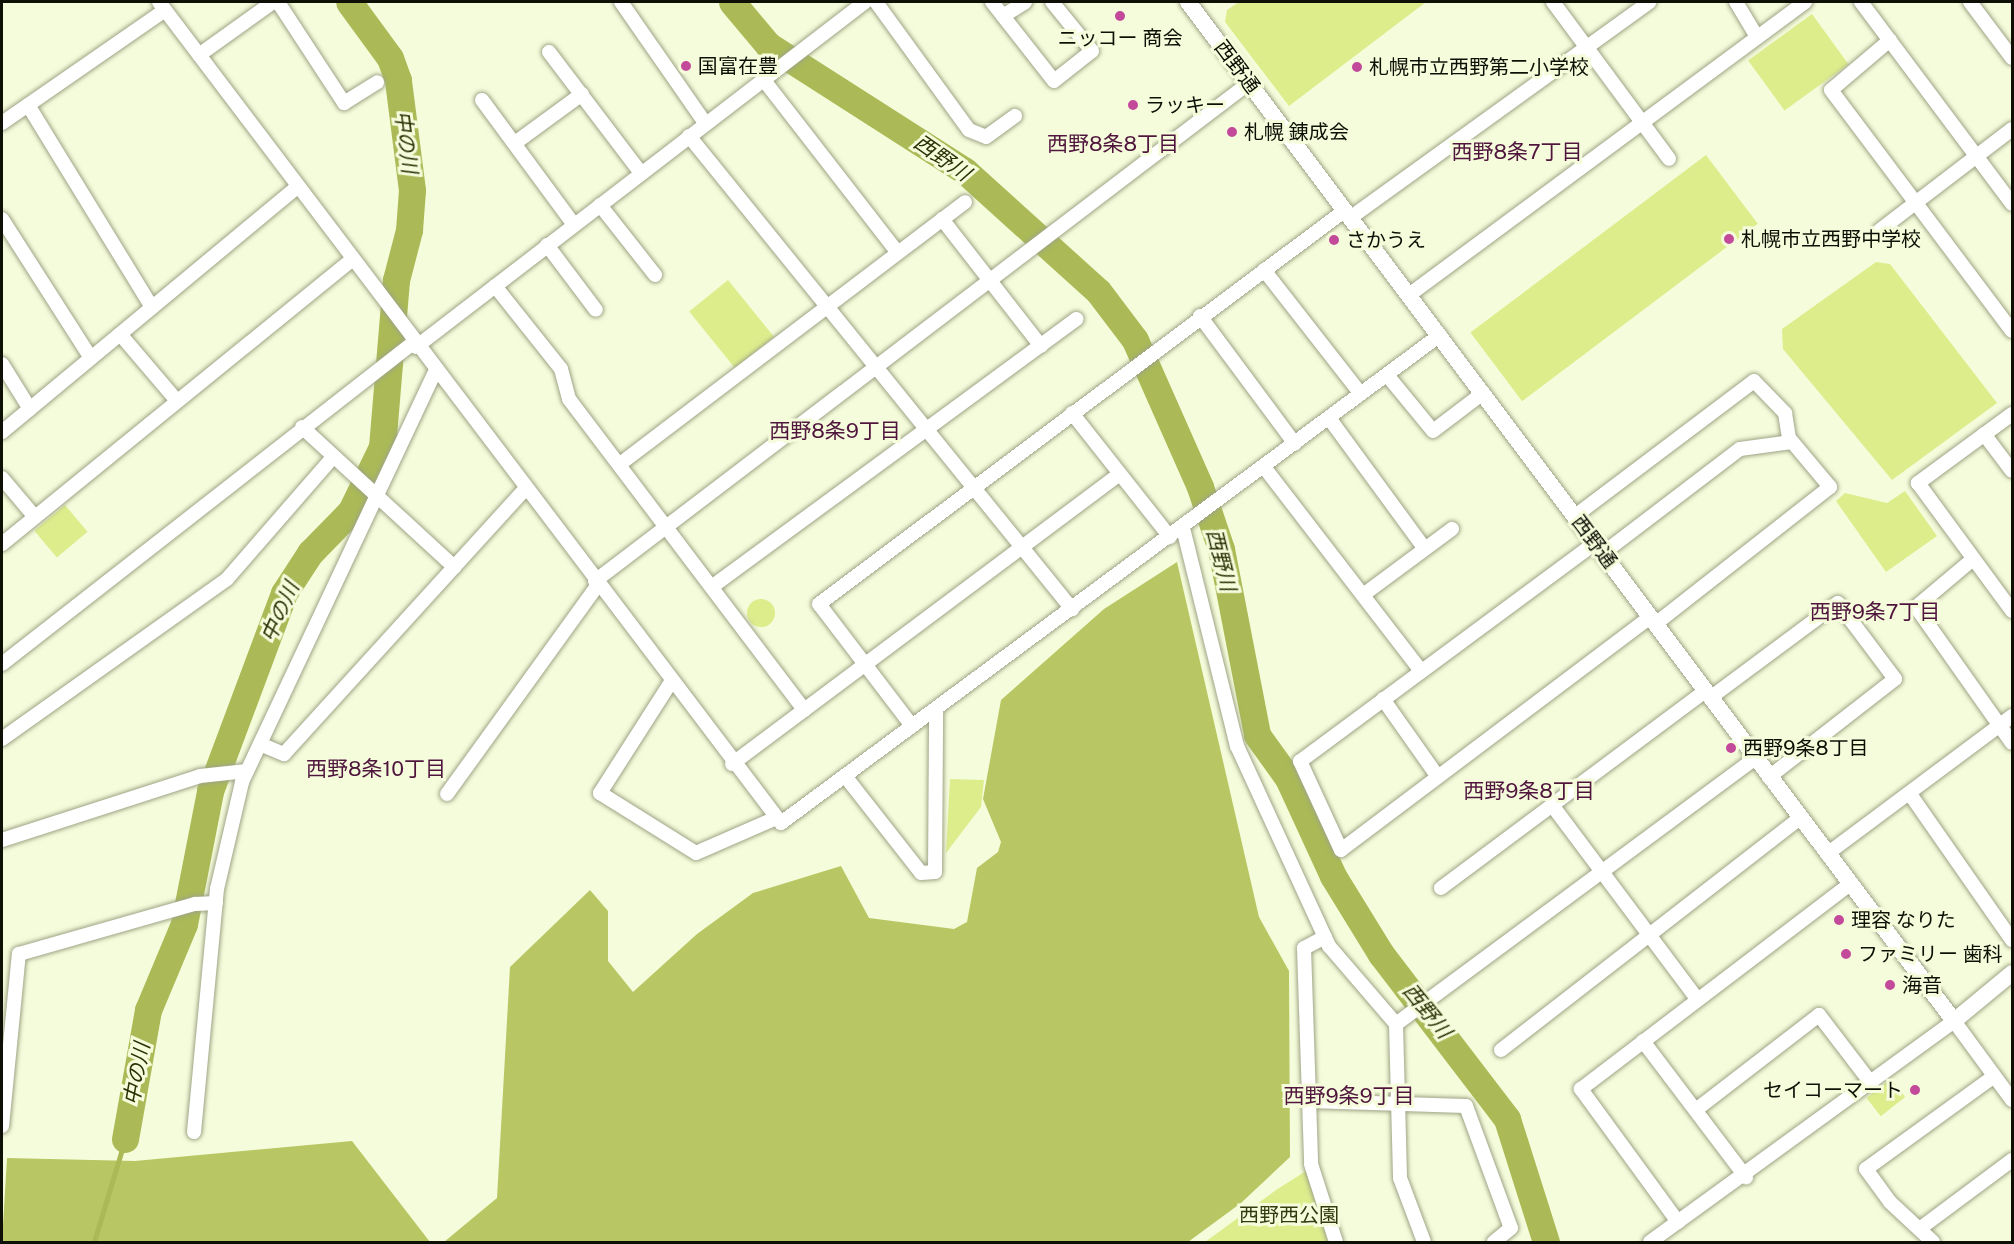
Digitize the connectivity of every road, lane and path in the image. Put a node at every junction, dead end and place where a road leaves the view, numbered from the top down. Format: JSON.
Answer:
{"nodes":[{"id":1,"x":273,"y":2,"type":"edge"},
{"id":2,"x":278,"y":2,"type":"edge"},
{"id":3,"x":621,"y":2,"type":"edge"},
{"id":4,"x":866,"y":2,"type":"edge"},
{"id":5,"x":876,"y":2,"type":"edge"},
{"id":6,"x":992,"y":2,"type":"edge"},
{"id":7,"x":1024,"y":2,"type":"edge"},
{"id":8,"x":1052,"y":2,"type":"edge"},
{"id":9,"x":1553,"y":2,"type":"edge"},
{"id":10,"x":1649,"y":2,"type":"edge"},
{"id":11,"x":1736,"y":2,"type":"edge"},
{"id":12,"x":1805,"y":2,"type":"edge"},
{"id":13,"x":1861,"y":2,"type":"edge"},
{"id":14,"x":1970,"y":2,"type":"edge"},
{"id":15,"x":1194,"y":3,"type":"edge"},
{"id":16,"x":162,"y":6,"type":"edge"},
{"id":17,"x":1003,"y":16,"type":"junction"},
{"id":18,"x":1757,"y":37,"type":"junction"},
{"id":19,"x":1890,"y":40,"type":"junction"},
{"id":20,"x":1587,"y":48,"type":"junction"},
{"id":21,"x":549,"y":52,"type":"dead end"},
{"id":22,"x":199,"y":55,"type":"junction"},
{"id":23,"x":2013,"y":58,"type":"edge"},
{"id":24,"x":768,"y":75,"type":"junction"},
{"id":25,"x":377,"y":82,"type":"dead end"},
{"id":26,"x":1249,"y":83,"type":"junction"},
{"id":27,"x":582,"y":94,"type":"junction"},
{"id":28,"x":482,"y":100,"type":"dead end"},
{"id":29,"x":28,"y":105,"type":"junction"},
{"id":30,"x":1015,"y":116,"type":"dead end"},
{"id":31,"x":1642,"y":122,"type":"junction"},
{"id":32,"x":2,"y":123,"type":"edge"},
{"id":33,"x":705,"y":123,"type":"junction"},
{"id":34,"x":2013,"y":129,"type":"edge"},
{"id":35,"x":689,"y":136,"type":"junction"},
{"id":36,"x":514,"y":142,"type":"junction"},
{"id":37,"x":1976,"y":157,"type":"junction"},
{"id":38,"x":1669,"y":159,"type":"dead end"},
{"id":39,"x":641,"y":173,"type":"junction"},
{"id":40,"x":297,"y":187,"type":"junction"},
{"id":41,"x":965,"y":202,"type":"dead end"},
{"id":42,"x":1914,"y":204,"type":"junction"},
{"id":43,"x":2013,"y":204,"type":"edge"},
{"id":44,"x":600,"y":205,"type":"junction"},
{"id":45,"x":1347,"y":215,"type":"junction"},
{"id":46,"x":2,"y":219,"type":"edge"},
{"id":47,"x":942,"y":219,"type":"junction"},
{"id":48,"x":574,"y":225,"type":"junction"},
{"id":49,"x":1880,"y":230,"type":"dead end"},
{"id":50,"x":548,"y":245,"type":"junction"},
{"id":51,"x":897,"y":252,"type":"junction"},
{"id":52,"x":351,"y":260,"type":"junction"},
{"id":53,"x":1264,"y":270,"type":"junction"},
{"id":54,"x":655,"y":275,"type":"dead end"},
{"id":55,"x":990,"y":281,"type":"junction"},
{"id":56,"x":495,"y":286,"type":"junction"},
{"id":57,"x":1410,"y":295,"type":"junction"},
{"id":58,"x":152,"y":307,"type":"junction"},
{"id":59,"x":822,"y":307,"type":"junction"},
{"id":60,"x":596,"y":310,"type":"dead end"},
{"id":61,"x":1200,"y":316,"type":"junction"},
{"id":62,"x":1076,"y":319,"type":"dead end"},
{"id":63,"x":2013,"y":331,"type":"edge"},
{"id":64,"x":120,"y":334,"type":"junction"},
{"id":65,"x":1440,"y":335,"type":"junction"},
{"id":66,"x":414,"y":345,"type":"junction"},
{"id":67,"x":1041,"y":346,"type":"junction"},
{"id":68,"x":91,"y":358,"type":"junction"},
{"id":69,"x":2,"y":364,"type":"edge"},
{"id":70,"x":874,"y":368,"type":"junction"},
{"id":71,"x":435,"y":371,"type":"junction"},
{"id":72,"x":1387,"y":375,"type":"junction"},
{"id":73,"x":1483,"y":393,"type":"junction"},
{"id":74,"x":1361,"y":394,"type":"junction"},
{"id":75,"x":177,"y":401,"type":"junction"},
{"id":76,"x":30,"y":409,"type":"junction"},
{"id":77,"x":1072,"y":414,"type":"junction"},
{"id":78,"x":2013,"y":414,"type":"edge"},
{"id":79,"x":1329,"y":418,"type":"junction"},
{"id":80,"x":927,"y":424,"type":"junction"},
{"id":81,"x":302,"y":428,"type":"junction"},
{"id":82,"x":2,"y":432,"type":"edge"},
{"id":83,"x":1984,"y":434,"type":"junction"},
{"id":84,"x":1792,"y":442,"type":"junction"},
{"id":85,"x":1295,"y":444,"type":"junction"},
{"id":86,"x":333,"y":458,"type":"junction"},
{"id":87,"x":620,"y":464,"type":"junction"},
{"id":88,"x":1263,"y":467,"type":"junction"},
{"id":89,"x":2013,"y":471,"type":"edge"},
{"id":90,"x":1120,"y":474,"type":"junction"},
{"id":91,"x":2,"y":478,"type":"edge"},
{"id":92,"x":977,"y":485,"type":"junction"},
{"id":93,"x":525,"y":489,"type":"junction"},
{"id":94,"x":376,"y":497,"type":"junction"},
{"id":95,"x":1575,"y":516,"type":"junction"},
{"id":96,"x":35,"y":517,"type":"junction"},
{"id":97,"x":667,"y":525,"type":"junction"},
{"id":98,"x":1183,"y":528,"type":"junction"},
{"id":99,"x":1452,"y":529,"type":"dead end"},
{"id":100,"x":1170,"y":537,"type":"junction"},
{"id":101,"x":2,"y":544,"type":"edge"},
{"id":102,"x":1024,"y":546,"type":"junction"},
{"id":103,"x":1598,"y":548,"type":"junction"},
{"id":104,"x":1425,"y":549,"type":"junction"},
{"id":105,"x":1973,"y":559,"type":"junction"},
{"id":106,"x":454,"y":567,"type":"junction"},
{"id":107,"x":596,"y":583,"type":"junction"},
{"id":108,"x":713,"y":586,"type":"junction"},
{"id":109,"x":1363,"y":596,"type":"junction"},
{"id":110,"x":1072,"y":609,"type":"junction"},
{"id":111,"x":2013,"y":611,"type":"edge"},
{"id":112,"x":1653,"y":621,"type":"junction"},
{"id":113,"x":2,"y":664,"type":"edge"},
{"id":114,"x":865,"y":664,"type":"junction"},
{"id":115,"x":1421,"y":671,"type":"junction"},
{"id":116,"x":671,"y":682,"type":"junction"},
{"id":117,"x":1708,"y":695,"type":"junction"},
{"id":118,"x":1383,"y":699,"type":"junction"},
{"id":119,"x":936,"y":709,"type":"junction"},
{"id":120,"x":804,"y":710,"type":"junction"},
{"id":121,"x":2013,"y":716,"type":"edge"},
{"id":122,"x":912,"y":726,"type":"junction"},
{"id":123,"x":2000,"y":726,"type":"junction"},
{"id":124,"x":2,"y":739,"type":"edge"},
{"id":125,"x":2013,"y":743,"type":"edge"},
{"id":126,"x":260,"y":744,"type":"junction"},
{"id":127,"x":1755,"y":758,"type":"junction"},
{"id":128,"x":732,"y":764,"type":"junction"},
{"id":129,"x":247,"y":771,"type":"junction"},
{"id":130,"x":845,"y":776,"type":"junction"},
{"id":131,"x":1438,"y":777,"type":"junction"},
{"id":132,"x":1769,"y":777,"type":"junction"},
{"id":133,"x":447,"y":794,"type":"dead end"},
{"id":134,"x":1910,"y":794,"type":"junction"},
{"id":135,"x":1552,"y":805,"type":"junction"},
{"id":136,"x":1800,"y":818,"type":"junction"},
{"id":137,"x":774,"y":819,"type":"junction"},
{"id":138,"x":2,"y":840,"type":"edge"},
{"id":139,"x":1827,"y":854,"type":"junction"},
{"id":140,"x":1602,"y":872,"type":"junction"},
{"id":141,"x":1850,"y":884,"type":"junction"},
{"id":142,"x":1441,"y":888,"type":"dead end"},
{"id":143,"x":216,"y":903,"type":"junction"},
{"id":144,"x":1650,"y":934,"type":"junction"},
{"id":145,"x":1325,"y":937,"type":"junction"},
{"id":146,"x":2013,"y":940,"type":"edge"},
{"id":147,"x":2013,"y":973,"type":"edge"},
{"id":148,"x":1697,"y":999,"type":"junction"},
{"id":149,"x":1954,"y":1021,"type":"junction"},
{"id":150,"x":1396,"y":1024,"type":"junction"},
{"id":151,"x":1643,"y":1041,"type":"junction"},
{"id":152,"x":1501,"y":1050,"type":"dead end"},
{"id":153,"x":1994,"y":1077,"type":"junction"},
{"id":154,"x":1871,"y":1083,"type":"junction"},
{"id":155,"x":2013,"y":1100,"type":"edge"},
{"id":156,"x":1309,"y":1101,"type":"junction"},
{"id":157,"x":1398,"y":1104,"type":"junction"},
{"id":158,"x":1697,"y":1108,"type":"junction"},
{"id":159,"x":2,"y":1126,"type":"edge"},
{"id":160,"x":194,"y":1132,"type":"dead end"},
{"id":161,"x":2013,"y":1160,"type":"edge"},
{"id":162,"x":1746,"y":1177,"type":"junction"},
{"id":163,"x":1678,"y":1222,"type":"junction"},
{"id":164,"x":1922,"y":1227,"type":"junction"},
{"id":165,"x":1336,"y":1242,"type":"edge"},
{"id":166,"x":1424,"y":1242,"type":"edge"},
{"id":167,"x":1494,"y":1242,"type":"edge"},
{"id":168,"x":1650,"y":1242,"type":"edge"},
{"id":169,"x":1934,"y":1242,"type":"edge"}],
"edges":[{"from":1,"to":22,"type":"street"},
{"from":2,"to":25,"type":"street"},
{"from":3,"to":33,"type":"street"},
{"from":4,"to":24,"type":"street"},
{"from":5,"to":30,"type":"street"},
{"from":6,"to":17,"type":"street"},
{"from":7,"to":17,"type":"street"},
{"from":8,"to":17,"type":"street"},
{"from":9,"to":20,"type":"street"},
{"from":10,"to":20,"type":"street"},
{"from":11,"to":18,"type":"street"},
{"from":12,"to":18,"type":"street"},
{"from":13,"to":19,"type":"street"},
{"from":14,"to":23,"type":"street"},
{"from":15,"to":26,"type":"street","name":"西野通"},
{"from":16,"to":22,"type":"street"},
{"from":16,"to":29,"type":"street"},
{"from":18,"to":31,"type":"street"},
{"from":19,"to":37,"type":"street"},
{"from":19,"to":42,"type":"street"},
{"from":20,"to":31,"type":"street"},
{"from":20,"to":45,"type":"street"},
{"from":21,"to":27,"type":"street"},
{"from":22,"to":40,"type":"street"},
{"from":24,"to":33,"type":"street"},
{"from":24,"to":51,"type":"street"},
{"from":26,"to":45,"type":"street","name":"西野通"},
{"from":26,"to":55,"type":"street"},
{"from":27,"to":36,"type":"street"},
{"from":27,"to":39,"type":"street"},
{"from":28,"to":36,"type":"street"},
{"from":29,"to":32,"type":"street"},
{"from":29,"to":58,"type":"street"},
{"from":31,"to":38,"type":"street"},
{"from":31,"to":57,"type":"street"},
{"from":33,"to":35,"type":"street"},
{"from":34,"to":37,"type":"street"},
{"from":35,"to":39,"type":"street"},
{"from":35,"to":59,"type":"street"},
{"from":36,"to":48,"type":"street"},
{"from":37,"to":42,"type":"street"},
{"from":37,"to":43,"type":"street"},
{"from":39,"to":44,"type":"street"},
{"from":40,"to":52,"type":"street"},
{"from":40,"to":58,"type":"street"},
{"from":41,"to":47,"type":"street"},
{"from":42,"to":49,"type":"street"},
{"from":42,"to":63,"type":"street"},
{"from":44,"to":48,"type":"street"},
{"from":44,"to":54,"type":"street"},
{"from":45,"to":53,"type":"street"},
{"from":45,"to":57,"type":"street","name":"西野通"},
{"from":46,"to":68,"type":"street"},
{"from":47,"to":51,"type":"street"},
{"from":47,"to":55,"type":"street"},
{"from":48,"to":50,"type":"street"},
{"from":50,"to":56,"type":"street"},
{"from":50,"to":60,"type":"street"},
{"from":51,"to":59,"type":"street"},
{"from":52,"to":66,"type":"street"},
{"from":52,"to":75,"type":"street"},
{"from":53,"to":61,"type":"street"},
{"from":53,"to":74,"type":"street"},
{"from":55,"to":67,"type":"street"},
{"from":55,"to":70,"type":"street"},
{"from":56,"to":66,"type":"street"},
{"from":56,"to":87,"type":"street"},
{"from":57,"to":65,"type":"street","name":"西野通"},
{"from":58,"to":64,"type":"street"},
{"from":59,"to":70,"type":"street"},
{"from":59,"to":87,"type":"street"},
{"from":61,"to":77,"type":"street"},
{"from":61,"to":85,"type":"street"},
{"from":62,"to":67,"type":"street"},
{"from":64,"to":68,"type":"street"},
{"from":64,"to":75,"type":"street"},
{"from":65,"to":72,"type":"street"},
{"from":65,"to":73,"type":"street","name":"西野通"},
{"from":66,"to":71,"type":"street"},
{"from":66,"to":81,"type":"street"},
{"from":67,"to":80,"type":"street"},
{"from":68,"to":76,"type":"street"},
{"from":69,"to":76,"type":"street"},
{"from":70,"to":80,"type":"street"},
{"from":70,"to":97,"type":"street"},
{"from":71,"to":93,"type":"street"},
{"from":71,"to":94,"type":"street"},
{"from":72,"to":73,"type":"street"},
{"from":72,"to":74,"type":"street"},
{"from":73,"to":95,"type":"street","name":"西野通"},
{"from":74,"to":79,"type":"street"},
{"from":75,"to":96,"type":"street"},
{"from":76,"to":82,"type":"street"},
{"from":77,"to":90,"type":"street"},
{"from":77,"to":92,"type":"street"},
{"from":78,"to":83,"type":"street"},
{"from":79,"to":85,"type":"street"},
{"from":79,"to":104,"type":"street"},
{"from":80,"to":92,"type":"street"},
{"from":80,"to":108,"type":"street"},
{"from":81,"to":86,"type":"street"},
{"from":81,"to":113,"type":"street"},
{"from":83,"to":89,"type":"street"},
{"from":83,"to":105,"type":"street"},
{"from":84,"to":95,"type":"street"},
{"from":84,"to":103,"type":"street"},
{"from":84,"to":112,"type":"street"},
{"from":85,"to":88,"type":"street"},
{"from":86,"to":94,"type":"street"},
{"from":86,"to":124,"type":"street"},
{"from":87,"to":97,"type":"street"},
{"from":88,"to":98,"type":"street"},
{"from":88,"to":109,"type":"street"},
{"from":90,"to":100,"type":"street"},
{"from":90,"to":102,"type":"street"},
{"from":91,"to":96,"type":"street"},
{"from":92,"to":102,"type":"street"},
{"from":92,"to":114,"type":"street"},
{"from":93,"to":106,"type":"street"},
{"from":93,"to":107,"type":"street"},
{"from":94,"to":106,"type":"street"},
{"from":94,"to":126,"type":"street"},
{"from":95,"to":103,"type":"street","name":"西野通"},
{"from":96,"to":101,"type":"street"},
{"from":97,"to":107,"type":"street"},
{"from":97,"to":108,"type":"street"},
{"from":98,"to":100,"type":"street"},
{"from":98,"to":145,"type":"street"},
{"from":99,"to":104,"type":"street"},
{"from":100,"to":110,"type":"street"},
{"from":102,"to":110,"type":"street"},
{"from":102,"to":114,"type":"street"},
{"from":103,"to":112,"type":"street","name":"西野通"},
{"from":103,"to":115,"type":"street"},
{"from":104,"to":109,"type":"street"},
{"from":105,"to":111,"type":"street"},
{"from":105,"to":123,"type":"street"},
{"from":106,"to":126,"type":"street"},
{"from":107,"to":116,"type":"street"},
{"from":107,"to":133,"type":"street"},
{"from":108,"to":120,"type":"street"},
{"from":109,"to":115,"type":"street"},
{"from":110,"to":119,"type":"street"},
{"from":112,"to":117,"type":"street","name":"西野通"},
{"from":112,"to":131,"type":"street"},
{"from":114,"to":120,"type":"street"},
{"from":114,"to":122,"type":"street"},
{"from":115,"to":118,"type":"street"},
{"from":116,"to":128,"type":"street"},
{"from":116,"to":137,"type":"street"},
{"from":117,"to":127,"type":"street","name":"西野通"},
{"from":117,"to":132,"type":"street"},
{"from":117,"to":135,"type":"street"},
{"from":118,"to":131,"type":"street"},
{"from":118,"to":131,"type":"street"},
{"from":119,"to":122,"type":"street"},
{"from":119,"to":130,"type":"street"},
{"from":120,"to":128,"type":"street"},
{"from":121,"to":123,"type":"street"},
{"from":122,"to":130,"type":"street"},
{"from":123,"to":125,"type":"street"},
{"from":123,"to":134,"type":"street"},
{"from":126,"to":129,"type":"street"},
{"from":127,"to":132,"type":"street","name":"西野通"},
{"from":127,"to":140,"type":"street"},
{"from":128,"to":137,"type":"street"},
{"from":129,"to":138,"type":"street"},
{"from":129,"to":143,"type":"street"},
{"from":130,"to":137,"type":"street"},
{"from":132,"to":136,"type":"street","name":"西野通"},
{"from":134,"to":139,"type":"street"},
{"from":134,"to":146,"type":"street"},
{"from":135,"to":140,"type":"street"},
{"from":135,"to":142,"type":"street"},
{"from":136,"to":139,"type":"street","name":"西野通"},
{"from":136,"to":144,"type":"street"},
{"from":139,"to":141,"type":"street","name":"西野通"},
{"from":140,"to":144,"type":"street"},
{"from":140,"to":150,"type":"street"},
{"from":141,"to":148,"type":"street"},
{"from":141,"to":149,"type":"street","name":"西野通"},
{"from":143,"to":159,"type":"street"},
{"from":143,"to":160,"type":"street"},
{"from":144,"to":148,"type":"street"},
{"from":144,"to":152,"type":"street"},
{"from":145,"to":150,"type":"street"},
{"from":145,"to":156,"type":"street"},
{"from":147,"to":149,"type":"street"},
{"from":148,"to":151,"type":"street"},
{"from":149,"to":153,"type":"street"},
{"from":149,"to":154,"type":"street"},
{"from":150,"to":157,"type":"street"},
{"from":151,"to":158,"type":"street"},
{"from":151,"to":163,"type":"street"},
{"from":153,"to":155,"type":"street"},
{"from":153,"to":164,"type":"street"},
{"from":154,"to":158,"type":"street"},
{"from":154,"to":162,"type":"street"},
{"from":156,"to":157,"type":"street"},
{"from":156,"to":165,"type":"street"},
{"from":157,"to":166,"type":"street"},
{"from":157,"to":167,"type":"street"},
{"from":158,"to":162,"type":"street"},
{"from":161,"to":164,"type":"street"},
{"from":162,"to":163,"type":"street"},
{"from":163,"to":168,"type":"street"},
{"from":164,"to":169,"type":"street"}]}
